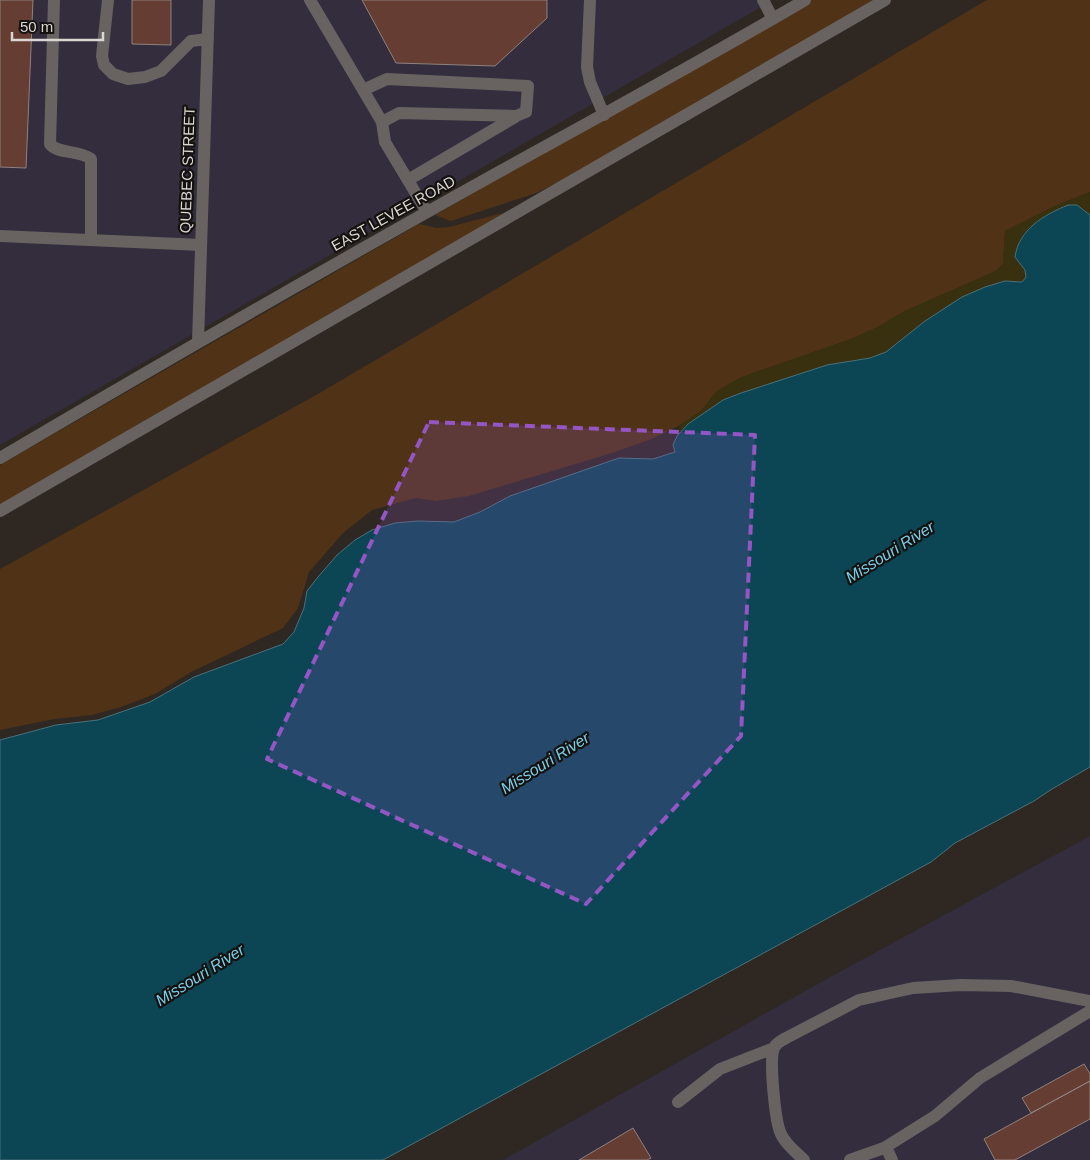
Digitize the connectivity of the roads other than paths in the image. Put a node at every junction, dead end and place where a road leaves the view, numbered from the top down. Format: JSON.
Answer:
{"nodes":[{"id":1,"x":54,"y":0,"type":"edge"},
{"id":2,"x":108,"y":0,"type":"edge"},
{"id":3,"x":209,"y":0,"type":"edge"},
{"id":4,"x":310,"y":0,"type":"edge"},
{"id":5,"x":590,"y":0,"type":"edge"},
{"id":6,"x":763,"y":0,"type":"edge"},
{"id":7,"x":805,"y":0,"type":"edge"},
{"id":8,"x":885,"y":0,"type":"edge"},
{"id":9,"x":773,"y":19,"type":"junction"},
{"id":10,"x":208,"y":39,"type":"junction"},
{"id":11,"x":363,"y":90,"type":"junction"},
{"id":12,"x":604,"y":115,"type":"junction"},
{"id":13,"x":516,"y":116,"type":"junction"},
{"id":14,"x":382,"y":122,"type":"junction"},
{"id":15,"x":408,"y":180,"type":"junction"},
{"id":16,"x":427,"y":212,"type":"junction"},
{"id":17,"x":0,"y":236,"type":"edge"},
{"id":18,"x":91,"y":240,"type":"junction"},
{"id":19,"x":201,"y":245,"type":"junction"},
{"id":20,"x":198,"y":342,"type":"junction"},
{"id":21,"x":0,"y":458,"type":"edge"},
{"id":22,"x":0,"y":511,"type":"edge"},
{"id":23,"x":1090,"y":1001,"type":"edge"},
{"id":24,"x":1090,"y":1011,"type":"edge"},
{"id":25,"x":774,"y":1048,"type":"junction"},
{"id":26,"x":678,"y":1102,"type":"dead end"},
{"id":27,"x":886,"y":1147,"type":"junction"},
{"id":28,"x":804,"y":1160,"type":"edge"},
{"id":29,"x":850,"y":1160,"type":"edge"},
{"id":30,"x":892,"y":1160,"type":"edge"}],
"edges":[{"from":1,"to":18,"type":"street"},
{"from":2,"to":10,"type":"street"},
{"from":3,"to":10,"type":"street","name":"QUEBEC STREET"},
{"from":4,"to":11,"type":"street"},
{"from":5,"to":12,"type":"street"},
{"from":6,"to":9,"type":"street"},
{"from":7,"to":9,"type":"street","name":"EAST LEVEE ROAD"},
{"from":8,"to":22,"type":"street"},
{"from":9,"to":12,"type":"street","name":"EAST LEVEE ROAD"},
{"from":10,"to":19,"type":"street","name":"QUEBEC STREET"},
{"from":11,"to":13,"type":"street"},
{"from":11,"to":14,"type":"street"},
{"from":12,"to":16,"type":"street","name":"EAST LEVEE ROAD"},
{"from":13,"to":14,"type":"street"},
{"from":13,"to":15,"type":"street"},
{"from":14,"to":15,"type":"street"},
{"from":15,"to":16,"type":"street"},
{"from":16,"to":20,"type":"street","name":"EAST LEVEE ROAD"},
{"from":17,"to":18,"type":"street"},
{"from":18,"to":19,"type":"street"},
{"from":19,"to":20,"type":"street","name":"QUEBEC STREET"},
{"from":20,"to":21,"type":"street","name":"EAST LEVEE ROAD"},
{"from":23,"to":25,"type":"street"},
{"from":24,"to":27,"type":"street"},
{"from":25,"to":26,"type":"street"},
{"from":25,"to":28,"type":"street"},
{"from":27,"to":29,"type":"street"},
{"from":27,"to":30,"type":"street"}]}
